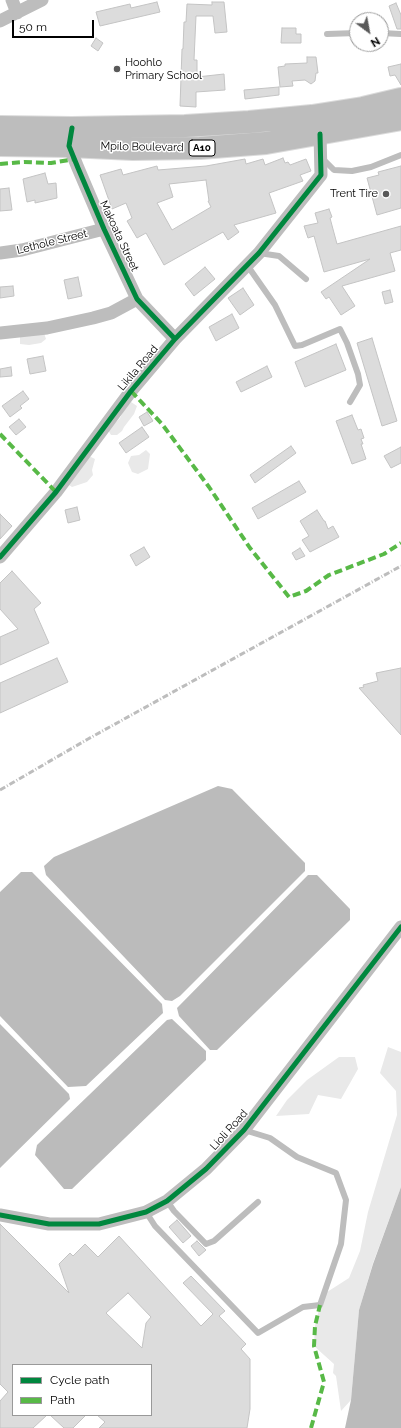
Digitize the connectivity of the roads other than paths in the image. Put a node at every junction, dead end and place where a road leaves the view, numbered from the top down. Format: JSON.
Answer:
{"nodes":[{"id":1,"x":12,"y":0,"type":"edge"},
{"id":2,"x":42,"y":0,"type":"edge"},
{"id":3,"x":17,"y":13,"type":"junction"},
{"id":4,"x":0,"y":21,"type":"edge"},
{"id":5,"x":349,"y":33,"type":"edge"},
{"id":6,"x":389,"y":33,"type":"edge"},
{"id":7,"x":327,"y":34,"type":"dead end"},
{"id":8,"x":401,"y":34,"type":"edge"},
{"id":9,"x":401,"y":99,"type":"edge"},
{"id":10,"x":401,"y":119,"type":"edge"},
{"id":11,"x":0,"y":127,"type":"edge"},
{"id":12,"x":320,"y":134,"type":"junction"},
{"id":13,"x":71,"y":137,"type":"junction"},
{"id":14,"x":0,"y":145,"type":"edge"},
{"id":15,"x":401,"y":155,"type":"edge"},
{"id":16,"x":320,"y":156,"type":"junction"},
{"id":17,"x":104,"y":230,"type":"junction"},
{"id":18,"x":259,"y":253,"type":"junction"},
{"id":19,"x":0,"y":254,"type":"edge"},
{"id":20,"x":247,"y":265,"type":"junction"},
{"id":21,"x":306,"y":279,"type":"dead end"},
{"id":22,"x":137,"y":299,"type":"junction"},
{"id":23,"x":0,"y":333,"type":"edge"},
{"id":24,"x":175,"y":340,"type":"junction"},
{"id":25,"x":350,"y":402,"type":"dead end"},
{"id":26,"x":0,"y":557,"type":"edge"},
{"id":27,"x":401,"y":927,"type":"edge"},
{"id":28,"x":244,"y":1130,"type":"junction"},
{"id":29,"x":167,"y":1201,"type":"junction"},
{"id":30,"x":258,"y":1202,"type":"dead end"},
{"id":31,"x":146,"y":1212,"type":"junction"},
{"id":32,"x":0,"y":1214,"type":"edge"}],
"edges":[{"from":1,"to":3,"type":"street"},
{"from":2,"to":3,"type":"street"},
{"from":3,"to":4,"type":"street"},
{"from":5,"to":7,"type":"lane"},
{"from":6,"to":8,"type":"lane"},
{"from":9,"to":13,"type":"highway","name":"Mpilo Boulevard","number":"A10"},
{"from":10,"to":12,"type":"highway","name":"Mpilo Boulevard","number":"A10"},
{"from":11,"to":13,"type":"highway","name":"Mpilo Boulevard","number":"A10"},
{"from":12,"to":13,"type":"highway","name":"Mpilo Boulevard","number":"A10"},
{"from":12,"to":16,"type":"street","name":"Likila Road"},
{"from":13,"to":14,"type":"highway","name":"Mpilo Boulevard","number":"A10"},
{"from":13,"to":17,"type":"street","name":"Makoata Street"},
{"from":15,"to":16,"type":"lane"},
{"from":16,"to":18,"type":"street","name":"Likila Road"},
{"from":17,"to":19,"type":"street","name":"Lethole Street"},
{"from":17,"to":22,"type":"street","name":"Makoata Street"},
{"from":18,"to":20,"type":"street","name":"Likila Road"},
{"from":18,"to":21,"type":"lane"},
{"from":20,"to":24,"type":"street","name":"Likila Road"},
{"from":20,"to":25,"type":"lane"},
{"from":22,"to":23,"type":"street"},
{"from":22,"to":24,"type":"street","name":"Makoata Street"},
{"from":24,"to":26,"type":"street","name":"Likila Road"},
{"from":27,"to":28,"type":"street","name":"Lioli Road"},
{"from":28,"to":29,"type":"street","name":"Lioli Road"},
{"from":28,"to":31,"type":"lane"},
{"from":29,"to":30,"type":"lane"},
{"from":29,"to":31,"type":"street","name":"Lioli Road"},
{"from":31,"to":32,"type":"street","name":"Lioli Road"}]}
